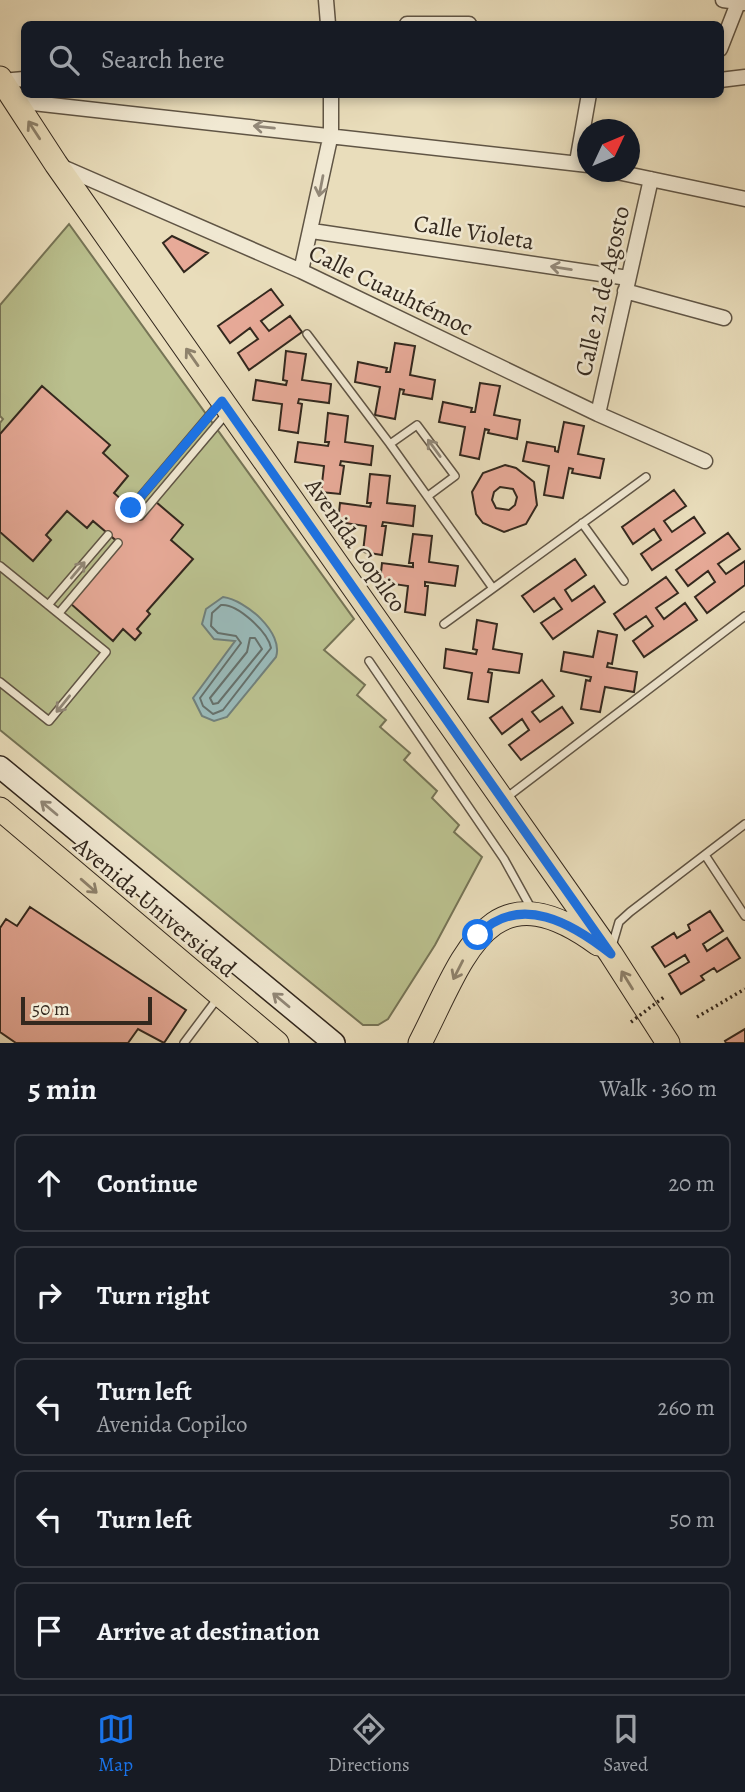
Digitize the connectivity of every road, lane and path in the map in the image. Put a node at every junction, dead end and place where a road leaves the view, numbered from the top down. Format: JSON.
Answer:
{"nodes":[{"id":1,"x":326,"y":0,"type":"edge"},
{"id":2,"x":723,"y":0,"type":"edge"},
{"id":3,"x":742,"y":3,"type":"edge"},
{"id":4,"x":328,"y":21,"type":"edge"},
{"id":5,"x":724,"y":41,"type":"edge"},
{"id":6,"x":745,"y":78,"type":"edge"},
{"id":7,"x":9,"y":79,"type":"edge"},
{"id":8,"x":724,"y":80,"type":"edge"},
{"id":9,"x":331,"y":98,"type":"edge"},
{"id":10,"x":589,"y":98,"type":"edge"},
{"id":11,"x":15,"y":101,"type":"junction"},
{"id":12,"x":586,"y":119,"type":"edge"},
{"id":13,"x":331,"y":134,"type":"junction"},
{"id":14,"x":577,"y":162,"type":"edge"},
{"id":15,"x":55,"y":164,"type":"junction"},
{"id":16,"x":640,"y":177,"type":"edge"},
{"id":17,"x":651,"y":179,"type":"junction"},
{"id":18,"x":745,"y":199,"type":"edge"},
{"id":19,"x":312,"y":231,"type":"junction"},
{"id":20,"x":301,"y":271,"type":"junction"},
{"id":21,"x":627,"y":285,"type":"junction"},
{"id":22,"x":724,"y":318,"type":"dead end"},
{"id":23,"x":307,"y":334,"type":"dead end"},
{"id":24,"x":225,"y":406,"type":"junction"},
{"id":25,"x":598,"y":414,"type":"junction"},
{"id":26,"x":390,"y":444,"type":"junction"},
{"id":27,"x":705,"y":461,"type":"dead end"},
{"id":28,"x":646,"y":477,"type":"dead end"},
{"id":29,"x":428,"y":496,"type":"junction"},
{"id":30,"x":131,"y":508,"type":"dead end"},
{"id":31,"x":141,"y":516,"type":"dead end"},
{"id":32,"x":582,"y":523,"type":"junction"},
{"id":33,"x":108,"y":535,"type":"dead end"},
{"id":34,"x":118,"y":543,"type":"dead end"},
{"id":35,"x":0,"y":566,"type":"edge"},
{"id":36,"x":624,"y":581,"type":"dead end"},
{"id":37,"x":492,"y":587,"type":"junction"},
{"id":38,"x":48,"y":605,"type":"junction"},
{"id":39,"x":59,"y":613,"type":"junction"},
{"id":40,"x":745,"y":617,"type":"edge"},
{"id":41,"x":444,"y":624,"type":"dead end"},
{"id":42,"x":369,"y":661,"type":"dead end"},
{"id":43,"x":0,"y":682,"type":"edge"},
{"id":44,"x":0,"y":767,"type":"edge"},
{"id":45,"x":502,"y":800,"type":"junction"},
{"id":46,"x":0,"y":810,"type":"edge"},
{"id":47,"x":745,"y":824,"type":"edge"},
{"id":48,"x":705,"y":855,"type":"junction"},
{"id":49,"x":535,"y":914,"type":"junction"},
{"id":50,"x":745,"y":916,"type":"edge"},
{"id":51,"x":611,"y":954,"type":"junction"},
{"id":52,"x":745,"y":989,"type":"edge"},
{"id":53,"x":220,"y":996,"type":"junction"},
{"id":54,"x":664,"y":997,"type":"dead end"},
{"id":55,"x":697,"y":1017,"type":"dead end"},
{"id":56,"x":631,"y":1022,"type":"dead end"},
{"id":57,"x":184,"y":1043,"type":"edge"},
{"id":58,"x":277,"y":1043,"type":"edge"},
{"id":59,"x":334,"y":1043,"type":"edge"},
{"id":60,"x":420,"y":1043,"type":"edge"},
{"id":61,"x":668,"y":1043,"type":"edge"}],
"edges":[{"from":1,"to":4,"type":"street"},
{"from":2,"to":3,"type":"street"},
{"from":3,"to":5,"type":"street"},
{"from":6,"to":8,"type":"street"},
{"from":7,"to":11,"type":"main road","name":"Avenida Copilco"},
{"from":9,"to":13,"type":"street"},
{"from":10,"to":12,"type":"street"},
{"from":13,"to":11,"type":"street","one_way":true},
{"from":15,"to":11,"type":"main road","name":"Avenida Copilco","one_way":true},
{"from":13,"to":14,"type":"street"},
{"from":13,"to":19,"type":"street","one_way":true},
{"from":15,"to":20,"type":"street","name":"Calle Cuauhtémoc"},
{"from":24,"to":15,"type":"main road","name":"Avenida Copilco","one_way":true},
{"from":16,"to":17,"type":"street"},
{"from":17,"to":18,"type":"street"},
{"from":17,"to":21,"type":"street","name":"Calle 21 de Agosto"},
{"from":19,"to":20,"type":"street"},
{"from":21,"to":19,"type":"street","name":"Calle Violeta","one_way":true},
{"from":20,"to":25,"type":"street","name":"Calle Cuauhtémoc"},
{"from":21,"to":22,"type":"street","name":"Calle Violeta"},
{"from":21,"to":25,"type":"street","name":"Calle 21 de Agosto"},
{"from":23,"to":26,"type":"lane"},
{"from":24,"to":30,"type":"lane"},
{"from":24,"to":31,"type":"lane"},
{"from":24,"to":45,"type":"main road","name":"Avenida Copilco"},
{"from":25,"to":27,"type":"street","name":"Calle Cuauhtémoc"},
{"from":26,"to":29,"type":"lane"},
{"from":29,"to":26,"type":"lane","one_way":true},
{"from":28,"to":32,"type":"lane"},
{"from":29,"to":37,"type":"lane"},
{"from":32,"to":36,"type":"lane"},
{"from":32,"to":37,"type":"lane"},
{"from":38,"to":33,"type":"lane","one_way":true},
{"from":34,"to":39,"type":"lane"},
{"from":35,"to":38,"type":"lane"},
{"from":37,"to":41,"type":"lane"},
{"from":38,"to":39,"type":"lane"},
{"from":39,"to":43,"type":"lane","one_way":true},
{"from":40,"to":45,"type":"lane"},
{"from":42,"to":49,"type":"lane"},
{"from":59,"to":44,"type":"main road","one_way":true},
{"from":45,"to":51,"type":"main road","name":"Avenida Copilco"},
{"from":46,"to":53,"type":"main road","name":"Avenida Universidad","one_way":true},
{"from":47,"to":48,"type":"lane"},
{"from":48,"to":50,"type":"lane"},
{"from":48,"to":51,"type":"lane"},
{"from":49,"to":51,"type":"main road"},
{"from":49,"to":60,"type":"main road","one_way":true},
{"from":61,"to":51,"type":"main road","name":"Avenida Copilco","one_way":true},
{"from":52,"to":55,"type":"path"},
{"from":53,"to":57,"type":"lane"},
{"from":53,"to":58,"type":"main road","name":"Avenida Universidad"},
{"from":54,"to":56,"type":"path","bridge":true}]}
